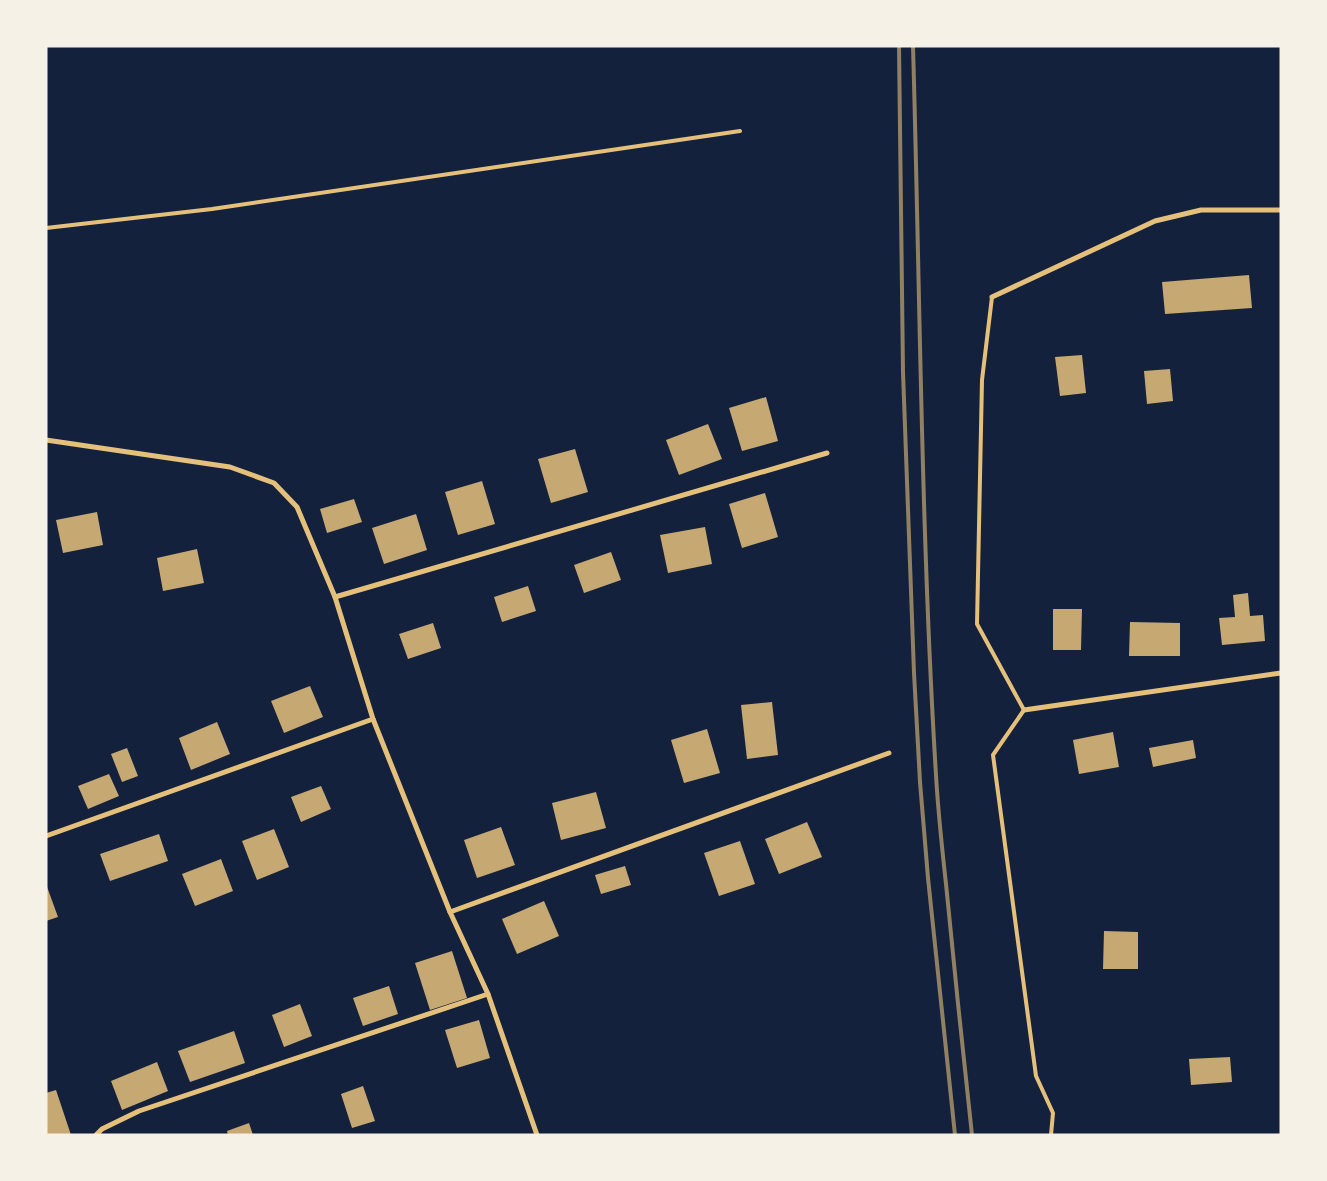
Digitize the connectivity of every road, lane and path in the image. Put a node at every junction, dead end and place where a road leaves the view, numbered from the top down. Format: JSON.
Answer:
{"nodes":[{"id":1,"x":740,"y":131,"type":"dead end"},
{"id":2,"x":1281,"y":210,"type":"edge"},
{"id":3,"x":46,"y":228,"type":"edge"},
{"id":4,"x":992,"y":296,"type":"joint"},
{"id":5,"x":46,"y":440,"type":"edge"},
{"id":6,"x":827,"y":453,"type":"dead end"},
{"id":7,"x":334,"y":597,"type":"junction"},
{"id":8,"x":1281,"y":673,"type":"edge"},
{"id":9,"x":1024,"y":710,"type":"junction"},
{"id":10,"x":373,"y":719,"type":"junction"},
{"id":11,"x":888,"y":753,"type":"dead end"},
{"id":12,"x":46,"y":836,"type":"edge"},
{"id":13,"x":450,"y":912,"type":"junction"},
{"id":14,"x":488,"y":994,"type":"junction"},
{"id":15,"x":96,"y":1135,"type":"edge"},
{"id":16,"x":537,"y":1135,"type":"edge"},
{"id":17,"x":1051,"y":1135,"type":"edge"}],
"edges":[{"from":1,"to":3,"type":"lane"},
{"from":2,"to":4,"type":"street"},
{"from":4,"to":9,"type":"lane"},
{"from":5,"to":7,"type":"street"},
{"from":6,"to":7,"type":"street"},
{"from":7,"to":10,"type":"street"},
{"from":8,"to":9,"type":"street"},
{"from":9,"to":17,"type":"lane"},
{"from":10,"to":12,"type":"street"},
{"from":10,"to":13,"type":"street"},
{"from":11,"to":13,"type":"street"},
{"from":13,"to":14,"type":"street"},
{"from":14,"to":15,"type":"street"},
{"from":14,"to":16,"type":"street"}]}
